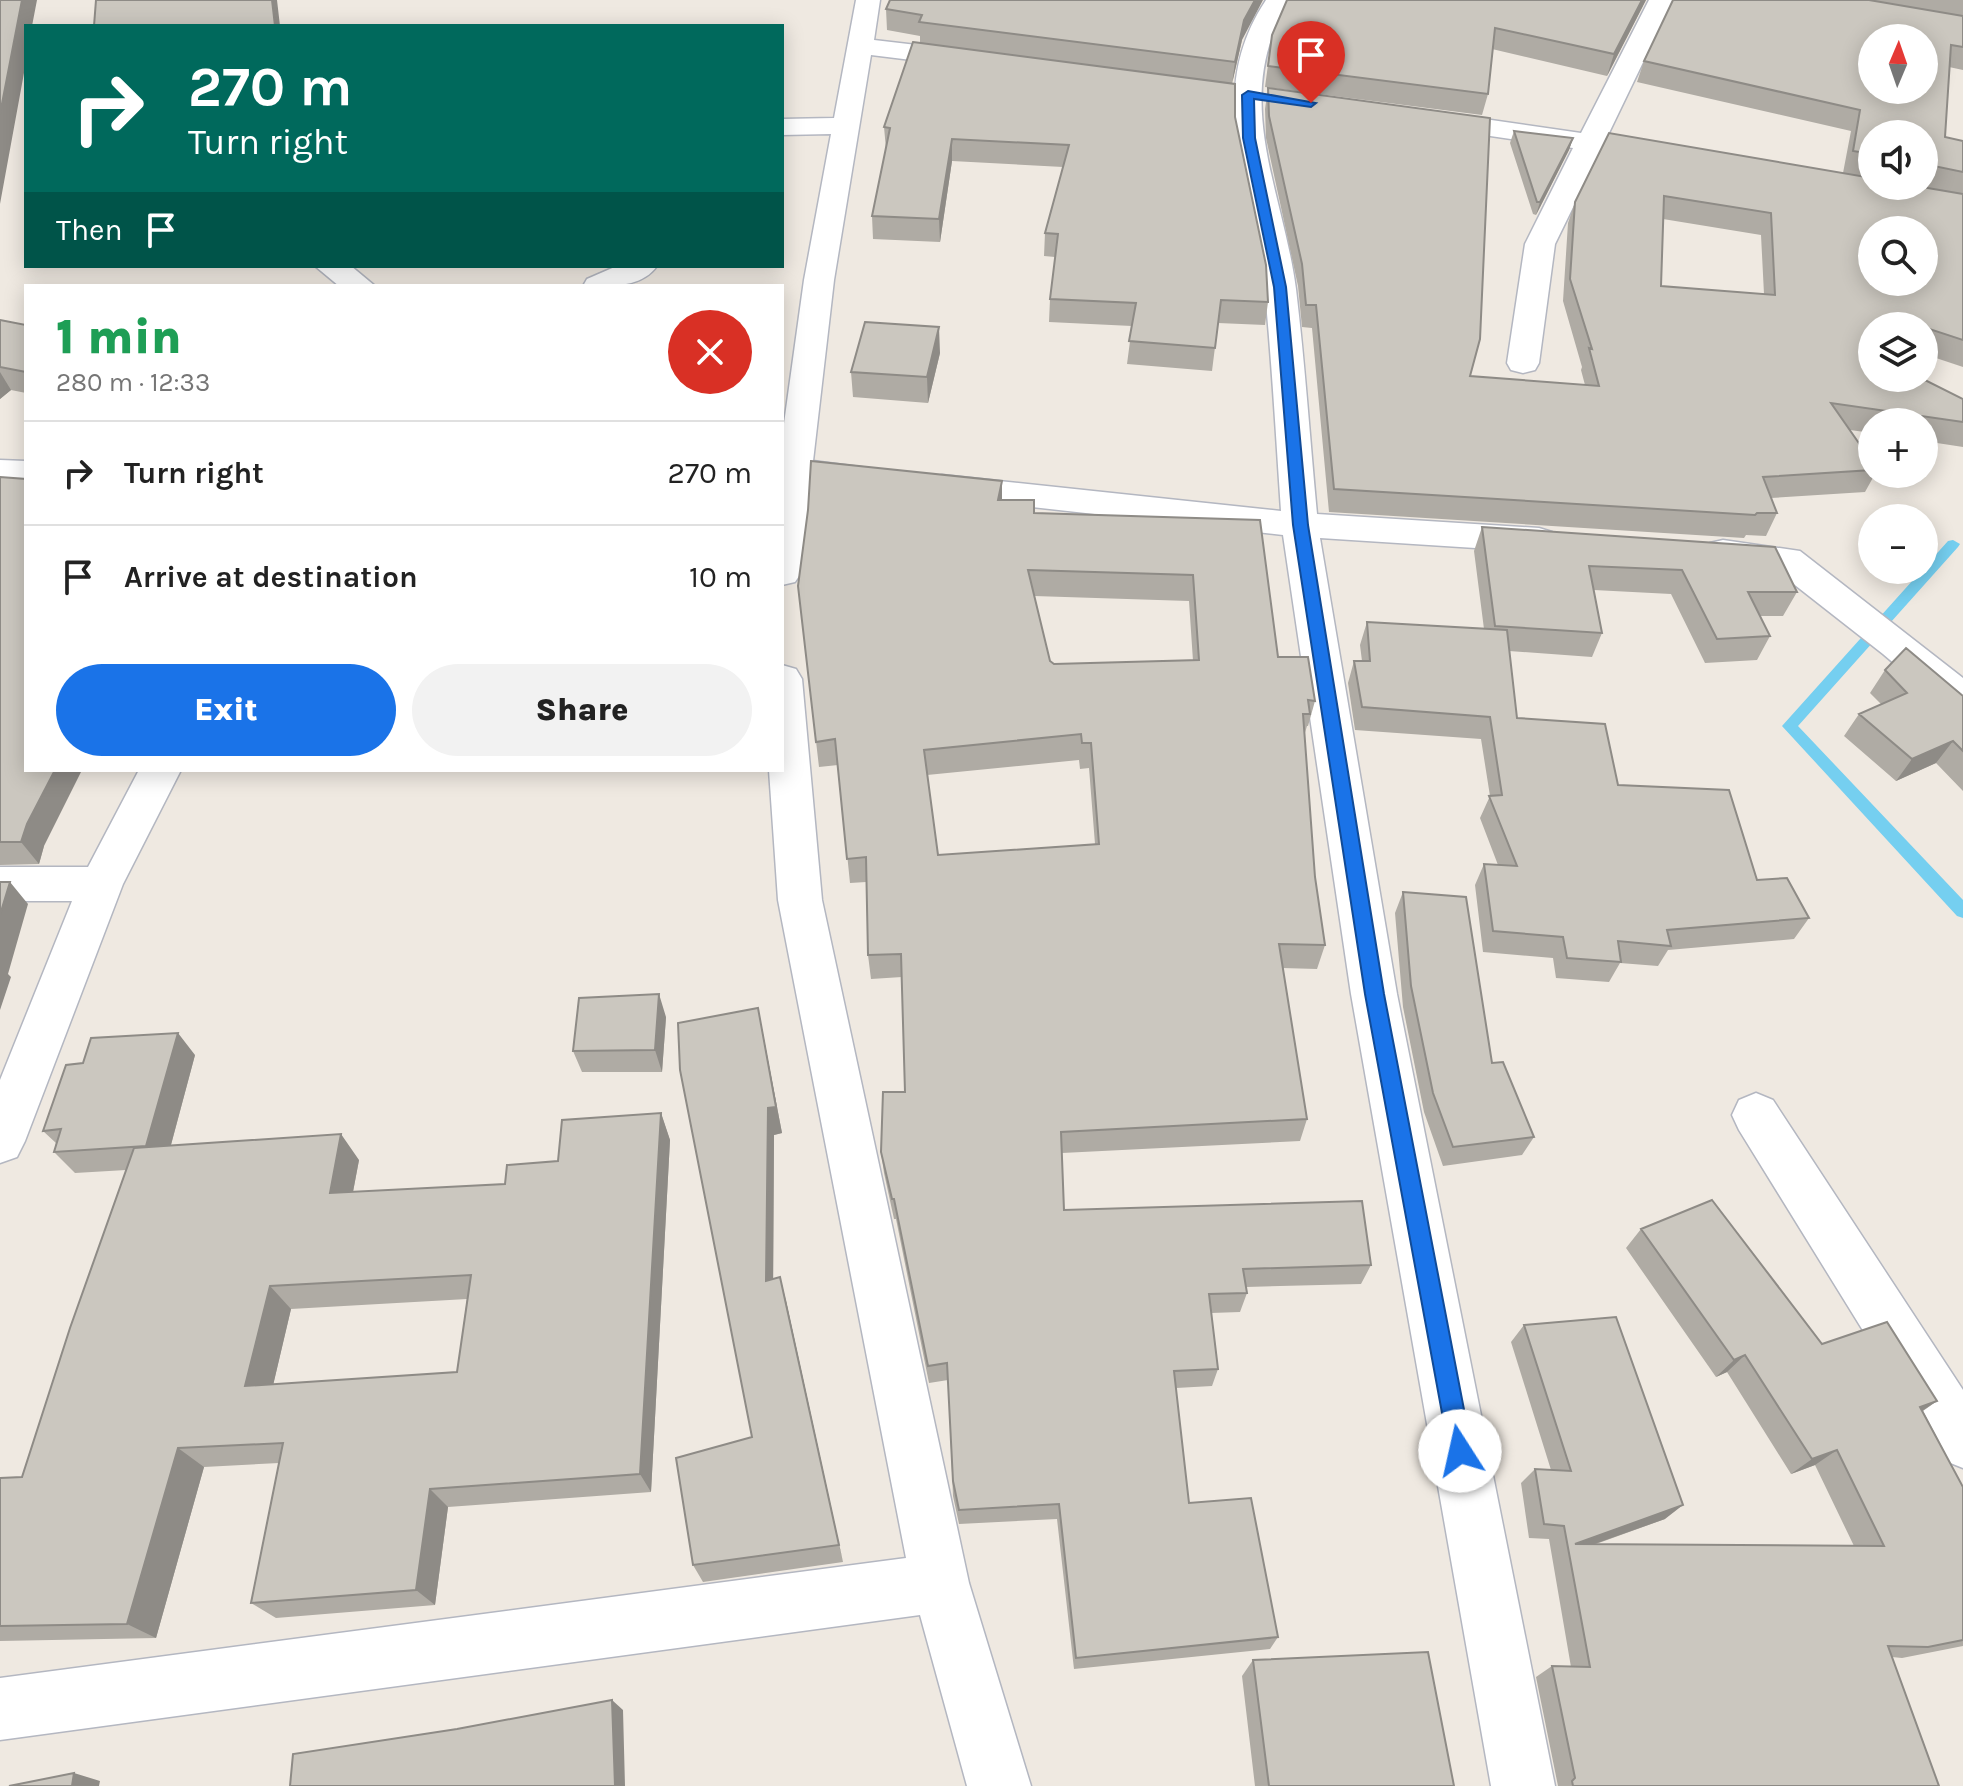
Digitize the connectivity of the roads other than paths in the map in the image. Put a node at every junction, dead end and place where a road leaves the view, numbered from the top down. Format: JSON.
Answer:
{"nodes":[{"id":1,"x":868,"y":0,"type":"edge"},
{"id":2,"x":1278,"y":0,"type":"edge"},
{"id":3,"x":1661,"y":0,"type":"edge"},
{"id":4,"x":859,"y":46,"type":"junction"},
{"id":5,"x":999,"y":63,"type":"edge"},
{"id":6,"x":1405,"y":116,"type":"edge"},
{"id":7,"x":847,"y":126,"type":"junction"},
{"id":8,"x":784,"y":127,"type":"edge"},
{"id":9,"x":1593,"y":141,"type":"junction"},
{"id":10,"x":1685,"y":157,"type":"edge"},
{"id":11,"x":333,"y":268,"type":"edge"},
{"id":12,"x":638,"y":268,"type":"edge"},
{"id":13,"x":357,"y":284,"type":"edge"},
{"id":14,"x":602,"y":284,"type":"edge"},
{"id":15,"x":1523,"y":363,"type":"dead end"},
{"id":16,"x":795,"y":470,"type":"junction"},
{"id":17,"x":0,"y":471,"type":"edge"},
{"id":18,"x":24,"y":472,"type":"edge"},
{"id":19,"x":1300,"y":525,"type":"junction"},
{"id":20,"x":1571,"y":542,"type":"edge"},
{"id":21,"x":1682,"y":549,"type":"edge"},
{"id":22,"x":784,"y":557,"type":"edge"},
{"id":23,"x":1963,"y":700,"type":"edge"},
{"id":24,"x":784,"y":704,"type":"edge"},
{"id":25,"x":159,"y":772,"type":"edge"},
{"id":26,"x":0,"y":884,"type":"edge"},
{"id":27,"x":101,"y":884,"type":"junction"},
{"id":28,"x":1756,"y":1115,"type":"dead end"},
{"id":29,"x":0,"y":1141,"type":"edge"},
{"id":30,"x":1963,"y":1440,"type":"edge"},
{"id":31,"x":940,"y":1583,"type":"junction"},
{"id":32,"x":0,"y":1709,"type":"edge"},
{"id":33,"x":999,"y":1786,"type":"edge"},
{"id":34,"x":1523,"y":1786,"type":"edge"}],
"edges":[{"from":1,"to":4,"type":"street"},
{"from":2,"to":19,"type":"street"},
{"from":3,"to":9,"type":"street"},
{"from":4,"to":5,"type":"street"},
{"from":4,"to":7,"type":"street"},
{"from":6,"to":9,"type":"street"},
{"from":7,"to":8,"type":"street"},
{"from":7,"to":16,"type":"street"},
{"from":9,"to":10,"type":"street"},
{"from":9,"to":15,"type":"street"},
{"from":11,"to":13,"type":"street"},
{"from":12,"to":14,"type":"street"},
{"from":16,"to":19,"type":"street"},
{"from":16,"to":22,"type":"street"},
{"from":17,"to":18,"type":"street"},
{"from":19,"to":20,"type":"street"},
{"from":19,"to":34,"type":"street"},
{"from":21,"to":23,"type":"street"},
{"from":24,"to":31,"type":"street"},
{"from":25,"to":27,"type":"street"},
{"from":26,"to":27,"type":"street"},
{"from":27,"to":29,"type":"street"},
{"from":28,"to":30,"type":"street"},
{"from":31,"to":32,"type":"street"},
{"from":31,"to":33,"type":"street"}]}
